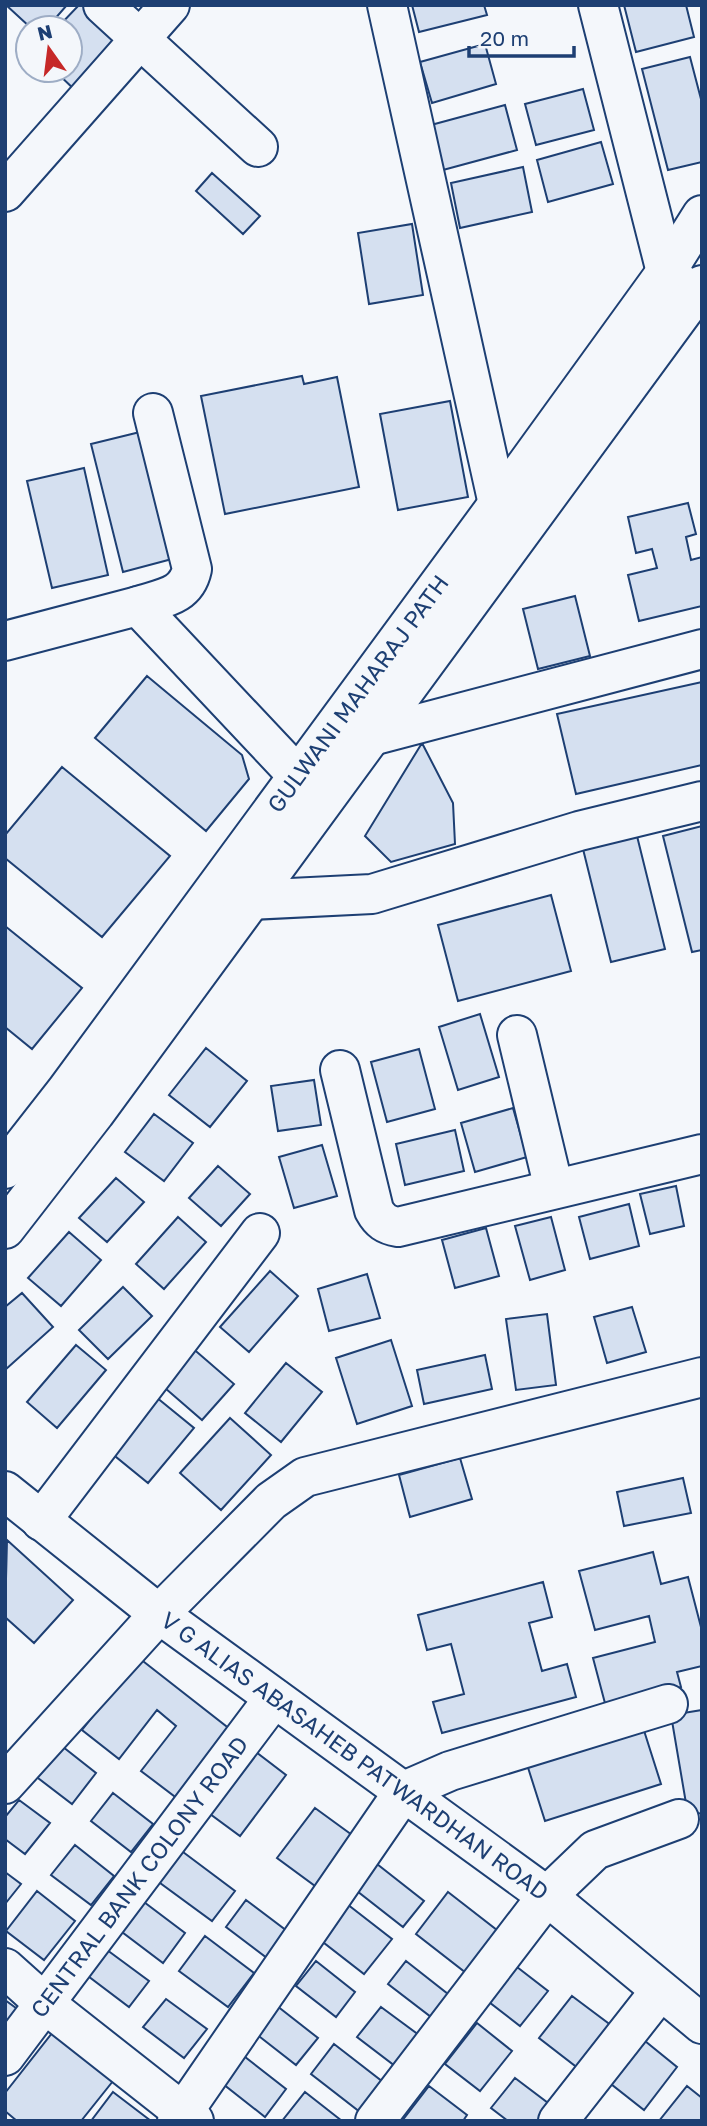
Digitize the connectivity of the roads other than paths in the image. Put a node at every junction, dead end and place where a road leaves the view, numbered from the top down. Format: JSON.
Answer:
{"nodes":[{"id":1,"x":103,"y":5,"type":"edge"},
{"id":2,"x":170,"y":5,"type":"edge"},
{"id":3,"x":387,"y":5,"type":"edge"},
{"id":4,"x":598,"y":5,"type":"edge"},
{"id":5,"x":140,"y":39,"type":"junction"},
{"id":6,"x":258,"y":147,"type":"dead end"},
{"id":7,"x":9,"y":181,"type":"edge"},
{"id":8,"x":702,"y":215,"type":"edge"},
{"id":9,"x":688,"y":283,"type":"edge"},
{"id":10,"x":153,"y":413,"type":"dead end"},
{"id":11,"x":513,"y":515,"type":"junction"},
{"id":12,"x":138,"y":606,"type":"junction"},
{"id":13,"x":5,"y":641,"type":"edge"},
{"id":14,"x":702,"y":649,"type":"edge"},
{"id":15,"x":372,"y":736,"type":"junction"},
{"id":16,"x":313,"y":786,"type":"junction"},
{"id":17,"x":702,"y":801,"type":"edge"},
{"id":18,"x":251,"y":900,"type":"junction"},
{"id":19,"x":517,"y":1035,"type":"dead end"},
{"id":20,"x":340,"y":1070,"type":"dead end"},
{"id":21,"x":702,"y":1154,"type":"edge"},
{"id":22,"x":5,"y":1169,"type":"edge"},
{"id":23,"x":554,"y":1189,"type":"junction"},
{"id":24,"x":5,"y":1229,"type":"edge"},
{"id":25,"x":260,"y":1233,"type":"dead end"},
{"id":26,"x":702,"y":1377,"type":"edge"},
{"id":27,"x":5,"y":1491,"type":"edge"},
{"id":28,"x":41,"y":1521,"type":"junction"},
{"id":29,"x":159,"y":1614,"type":"junction"},
{"id":30,"x":274,"y":1698,"type":"junction"},
{"id":31,"x":668,"y":1704,"type":"dead end"},
{"id":32,"x":5,"y":1784,"type":"edge"},
{"id":33,"x":404,"y":1791,"type":"junction"},
{"id":34,"x":678,"y":1819,"type":"dead end"},
{"id":35,"x":547,"y":1896,"type":"junction"},
{"id":36,"x":5,"y":1968,"type":"edge"},
{"id":37,"x":660,"y":1991,"type":"junction"},
{"id":38,"x":44,"y":2003,"type":"junction"},
{"id":39,"x":702,"y":2024,"type":"edge"},
{"id":40,"x":5,"y":2056,"type":"edge"},
{"id":41,"x":185,"y":2118,"type":"edge"},
{"id":42,"x":374,"y":2121,"type":"edge"},
{"id":43,"x":558,"y":2121,"type":"edge"}],
"edges":[{"from":1,"to":5,"type":"street"},
{"from":2,"to":5,"type":"street"},
{"from":3,"to":11,"type":"street"},
{"from":4,"to":9,"type":"street"},
{"from":5,"to":6,"type":"street"},
{"from":5,"to":7,"type":"street"},
{"from":8,"to":9,"type":"street","name":"GULWANI MAHARAJ PATH"},
{"from":9,"to":11,"type":"street","name":"GULWANI MAHARAJ PATH"},
{"from":10,"to":12,"type":"street"},
{"from":11,"to":15,"type":"street","name":"GULWANI MAHARAJ PATH"},
{"from":11,"to":16,"type":"street","name":"GULWANI MAHARAJ PATH"},
{"from":12,"to":13,"type":"street"},
{"from":12,"to":16,"type":"street"},
{"from":14,"to":15,"type":"street"},
{"from":15,"to":16,"type":"street","name":"GULWANI MAHARAJ PATH"},
{"from":16,"to":18,"type":"street","name":"GULWANI MAHARAJ PATH"},
{"from":16,"to":22,"type":"street","name":"GULWANI MAHARAJ PATH"},
{"from":17,"to":18,"type":"street"},
{"from":18,"to":24,"type":"street","name":"GULWANI MAHARAJ PATH"},
{"from":19,"to":23,"type":"street"},
{"from":20,"to":23,"type":"street"},
{"from":21,"to":23,"type":"street"},
{"from":25,"to":28,"type":"street"},
{"from":26,"to":29,"type":"street"},
{"from":27,"to":28,"type":"street","name":"V G ALIAS ABASAHEB PATWARDHAN ROAD"},
{"from":28,"to":29,"type":"street","name":"V G ALIAS ABASAHEB PATWARDHAN ROAD"},
{"from":29,"to":30,"type":"street","name":"V G ALIAS ABASAHEB PATWARDHAN ROAD"},
{"from":29,"to":32,"type":"street"},
{"from":30,"to":33,"type":"street","name":"V G ALIAS ABASAHEB PATWARDHAN ROAD"},
{"from":30,"to":38,"type":"street","name":"CENTRAL BANK COLONY ROAD"},
{"from":31,"to":33,"type":"street"},
{"from":33,"to":35,"type":"street","name":"V G ALIAS ABASAHEB PATWARDHAN ROAD"},
{"from":33,"to":41,"type":"street"},
{"from":34,"to":35,"type":"street"},
{"from":35,"to":37,"type":"street","name":"V G ALIAS ABASAHEB PATWARDHAN ROAD"},
{"from":35,"to":42,"type":"street"},
{"from":36,"to":38,"type":"street"},
{"from":37,"to":39,"type":"street","name":"V G ALIAS ABASAHEB PATWARDHAN ROAD"},
{"from":37,"to":43,"type":"street"},
{"from":38,"to":40,"type":"street","name":"CENTRAL BANK COLONY ROAD"},
{"from":38,"to":41,"type":"street"}]}
